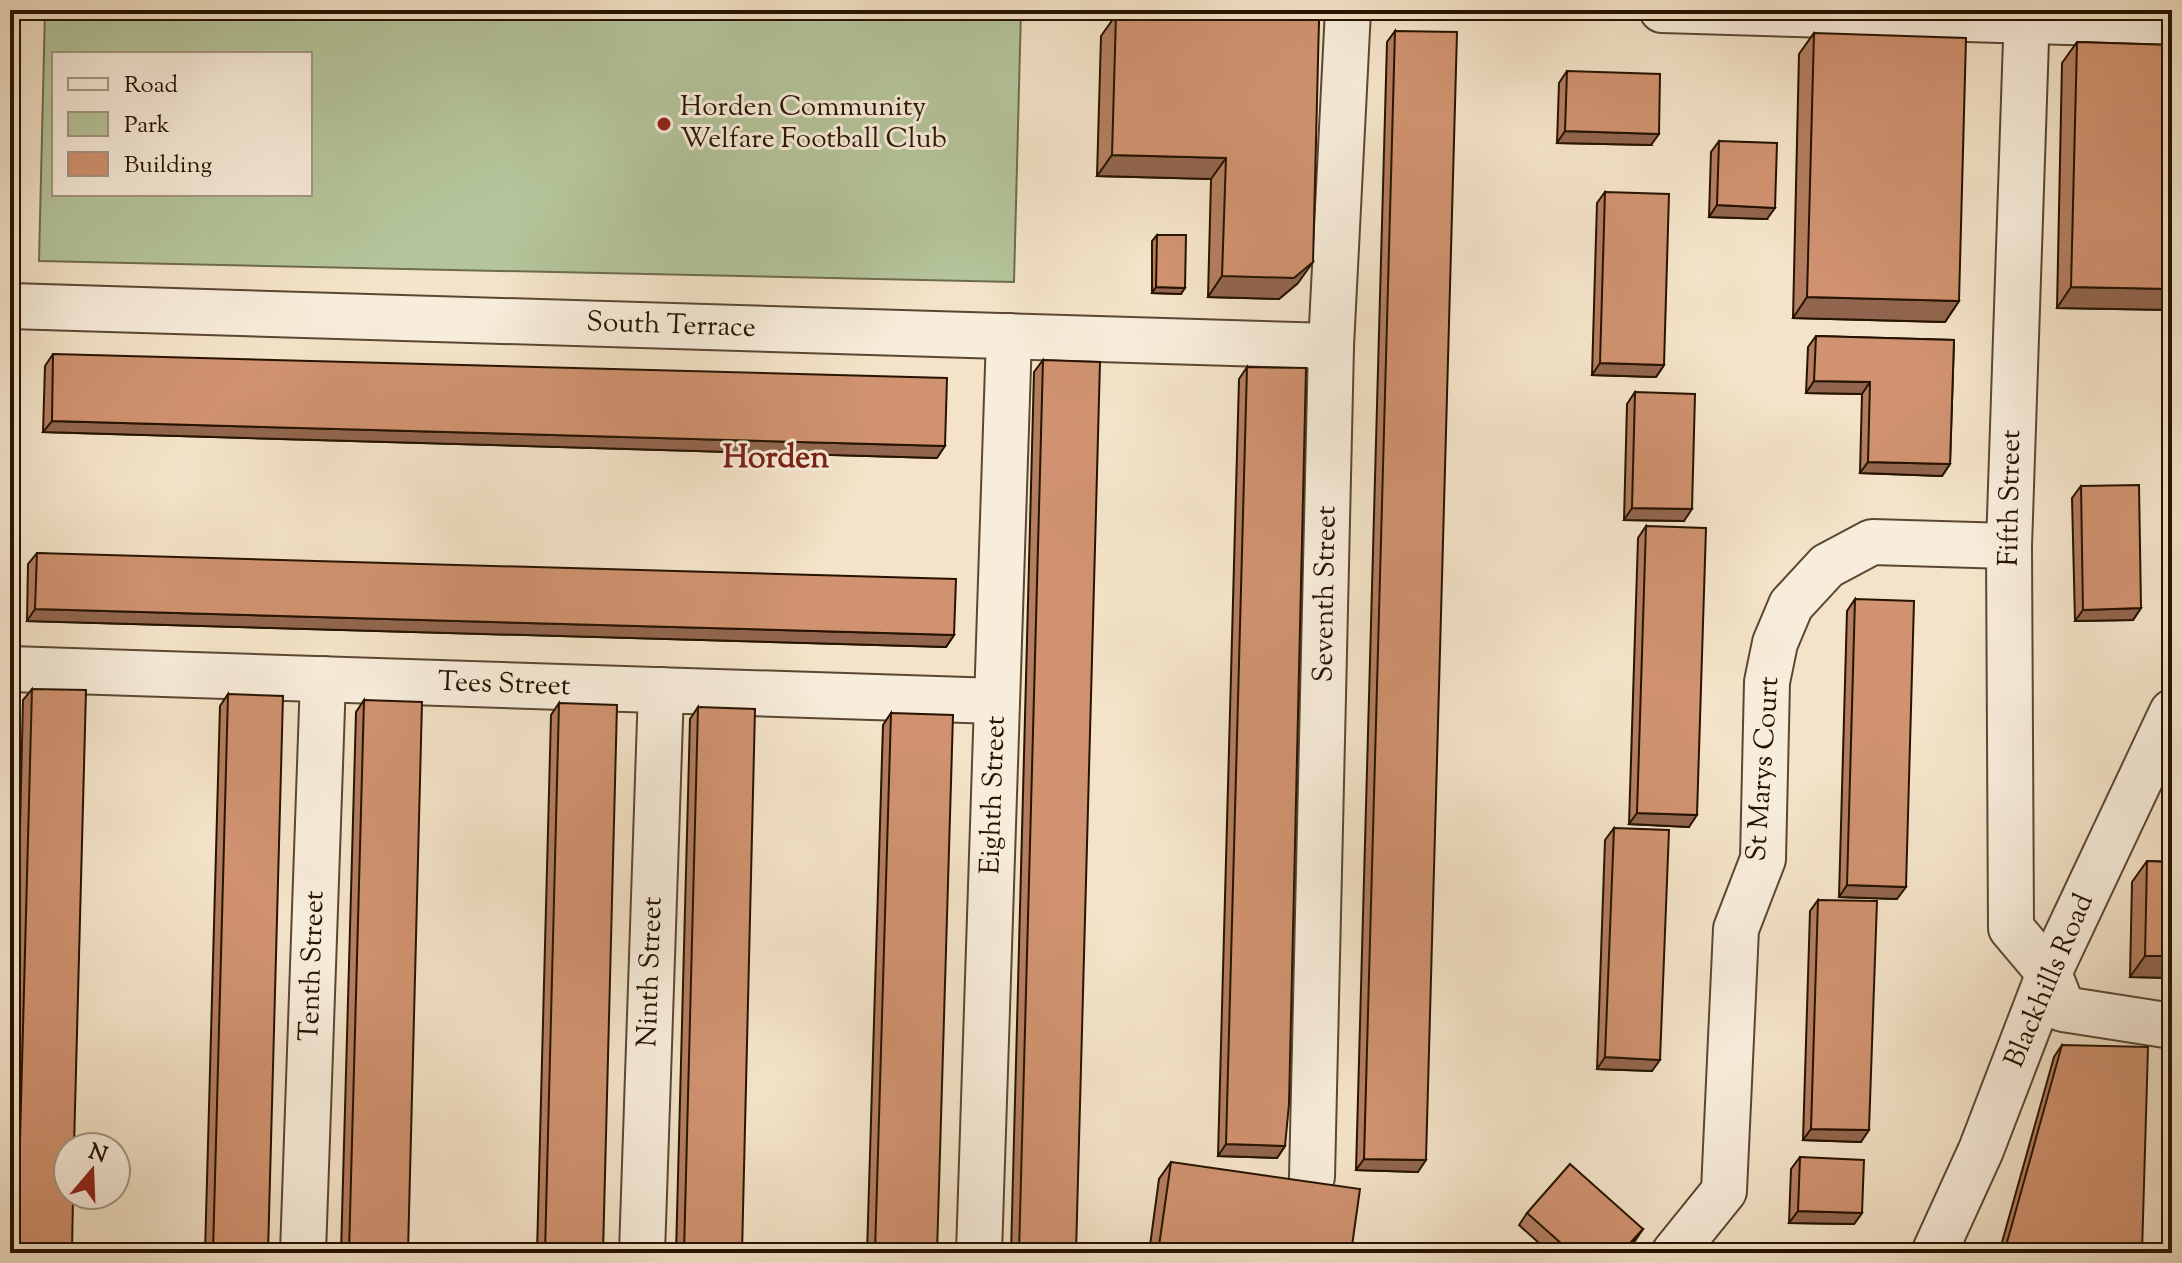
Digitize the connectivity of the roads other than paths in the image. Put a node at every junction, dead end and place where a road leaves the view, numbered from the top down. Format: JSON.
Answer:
{"nodes":[{"id":1,"x":1348,"y":10,"type":"edge"},
{"id":2,"x":1662,"y":10,"type":"edge"},
{"id":3,"x":1691,"y":10,"type":"edge"},
{"id":4,"x":2027,"y":16,"type":"edge"},
{"id":5,"x":2172,"y":25,"type":"edge"},
{"id":6,"x":10,"y":306,"type":"edge"},
{"id":7,"x":1009,"y":336,"type":"junction"},
{"id":8,"x":1331,"y":346,"type":"junction"},
{"id":9,"x":2009,"y":546,"type":"junction"},
{"id":10,"x":10,"y":669,"type":"edge"},
{"id":11,"x":323,"y":679,"type":"junction"},
{"id":12,"x":661,"y":690,"type":"junction"},
{"id":13,"x":997,"y":701,"type":"junction"},
{"id":14,"x":2172,"y":712,"type":"edge"},
{"id":15,"x":2049,"y":973,"type":"junction"},
{"id":16,"x":2172,"y":1026,"type":"edge"},
{"id":17,"x":1312,"y":1177,"type":"dead end"},
{"id":18,"x":303,"y":1253,"type":"edge"},
{"id":19,"x":642,"y":1253,"type":"edge"},
{"id":20,"x":979,"y":1253,"type":"edge"},
{"id":21,"x":1674,"y":1253,"type":"edge"},
{"id":22,"x":1934,"y":1253,"type":"edge"}],
"edges":[{"from":1,"to":8,"type":"street","name":"Seventh Street"},
{"from":2,"to":3,"type":"street"},
{"from":3,"to":4,"type":"street"},
{"from":4,"to":5,"type":"street"},
{"from":4,"to":9,"type":"street","name":"Fifth Street"},
{"from":6,"to":7,"type":"street","name":"South Terrace"},
{"from":7,"to":8,"type":"street","name":"South Terrace"},
{"from":7,"to":13,"type":"street","name":"Eighth Street"},
{"from":8,"to":17,"type":"street","name":"Seventh Street"},
{"from":9,"to":15,"type":"street","name":"Fifth Street"},
{"from":9,"to":21,"type":"street","name":"St Marys Court"},
{"from":10,"to":11,"type":"street","name":"Tees Street"},
{"from":11,"to":12,"type":"street","name":"Tees Street"},
{"from":11,"to":18,"type":"street","name":"Tenth Street"},
{"from":12,"to":13,"type":"street","name":"Tees Street"},
{"from":12,"to":19,"type":"street","name":"Ninth Street"},
{"from":13,"to":20,"type":"street","name":"Eighth Street"},
{"from":14,"to":15,"type":"street","name":"Blackhills Road"},
{"from":15,"to":16,"type":"street","name":"Fifth Street"},
{"from":15,"to":22,"type":"street","name":"Blackhills Road"}]}
